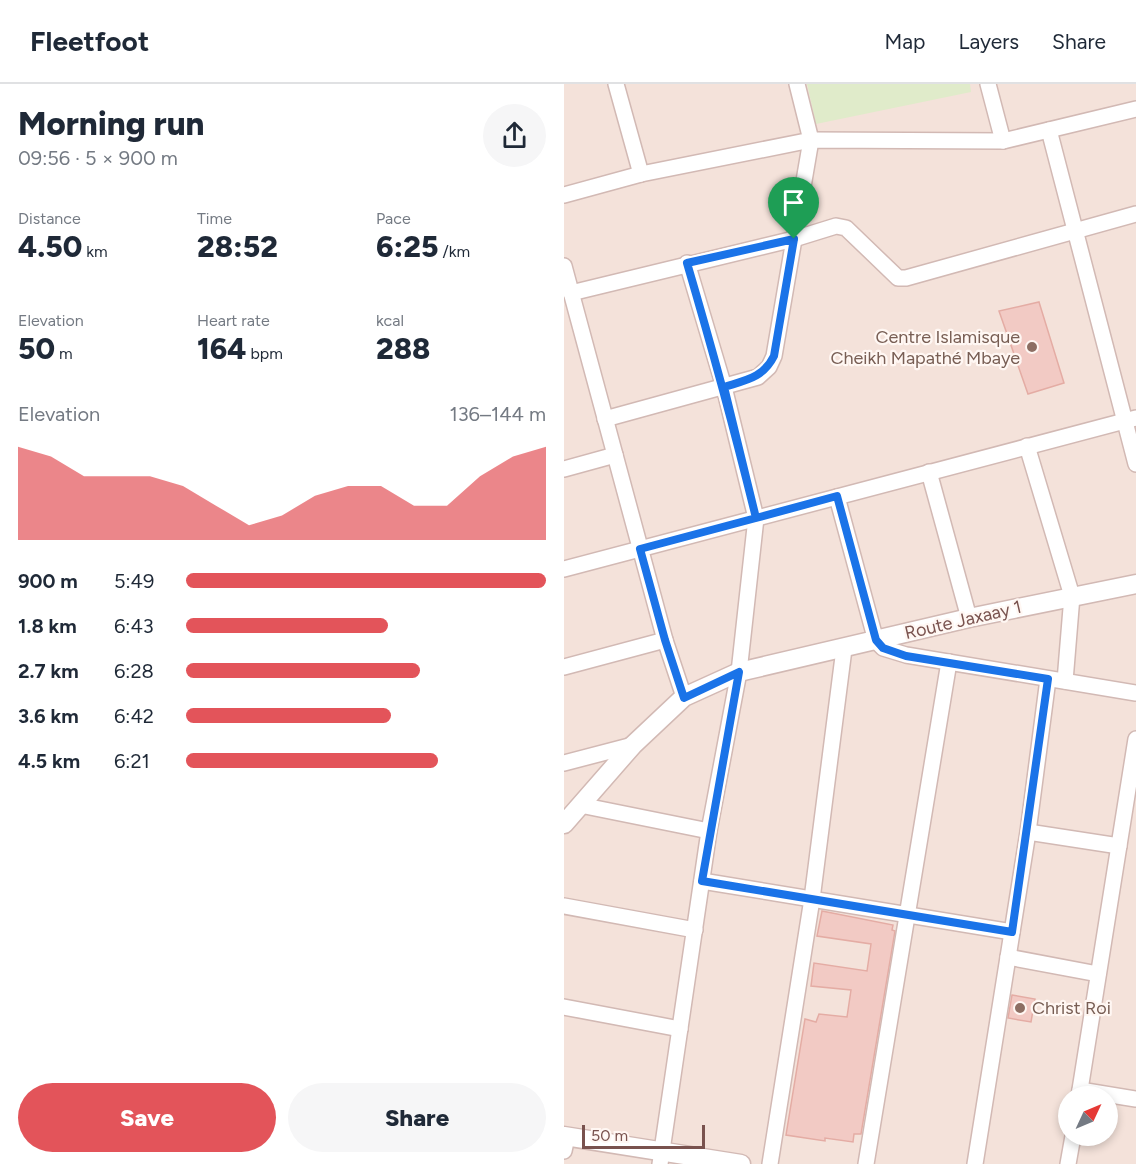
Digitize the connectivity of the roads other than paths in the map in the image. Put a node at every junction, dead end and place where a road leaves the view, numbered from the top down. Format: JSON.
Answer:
{"nodes":[{"id":1,"x":616,"y":84,"type":"edge"},
{"id":2,"x":797,"y":84,"type":"edge"},
{"id":3,"x":988,"y":84,"type":"edge"},
{"id":4,"x":1136,"y":109,"type":"edge"},
{"id":5,"x":1049,"y":130,"type":"junction"},
{"id":6,"x":811,"y":140,"type":"junction"},
{"id":7,"x":1003,"y":141,"type":"junction"},
{"id":8,"x":641,"y":174,"type":"junction"},
{"id":9,"x":564,"y":195,"type":"edge"},
{"id":10,"x":1136,"y":214,"type":"edge"},
{"id":11,"x":1075,"y":229,"type":"junction"},
{"id":12,"x":794,"y":239,"type":"junction"},
{"id":13,"x":687,"y":263,"type":"junction"},
{"id":14,"x":564,"y":266,"type":"edge"},
{"id":15,"x":571,"y":293,"type":"junction"},
{"id":16,"x":724,"y":387,"type":"junction"},
{"id":17,"x":605,"y":419,"type":"junction"},
{"id":18,"x":1130,"y":419,"type":"edge"},
{"id":19,"x":1027,"y":446,"type":"junction"},
{"id":20,"x":615,"y":455,"type":"junction"},
{"id":21,"x":1136,"y":464,"type":"edge"},
{"id":22,"x":564,"y":469,"type":"edge"},
{"id":23,"x":929,"y":472,"type":"junction"},
{"id":24,"x":837,"y":496,"type":"junction"},
{"id":25,"x":756,"y":518,"type":"junction"},
{"id":26,"x":640,"y":549,"type":"junction"},
{"id":27,"x":564,"y":569,"type":"edge"},
{"id":28,"x":1136,"y":584,"type":"edge"},
{"id":29,"x":1072,"y":596,"type":"junction"},
{"id":30,"x":969,"y":618,"type":"junction"},
{"id":31,"x":665,"y":640,"type":"junction"},
{"id":32,"x":876,"y":640,"type":"junction"},
{"id":33,"x":844,"y":649,"type":"junction"},
{"id":34,"x":949,"y":662,"type":"junction"},
{"id":35,"x":564,"y":667,"type":"edge"},
{"id":36,"x":739,"y":672,"type":"junction"},
{"id":37,"x":1048,"y":679,"type":"junction"},
{"id":38,"x":1065,"y":681,"type":"junction"},
{"id":39,"x":1136,"y":693,"type":"edge"},
{"id":40,"x":684,"y":698,"type":"junction"},
{"id":41,"x":1136,"y":739,"type":"edge"},
{"id":42,"x":633,"y":745,"type":"junction"},
{"id":43,"x":564,"y":763,"type":"edge"},
{"id":44,"x":1132,"y":798,"type":"edge"},
{"id":45,"x":580,"y":805,"type":"junction"},
{"id":46,"x":564,"y":824,"type":"edge"},
{"id":47,"x":709,"y":831,"type":"junction"},
{"id":48,"x":1028,"y":832,"type":"junction"},
{"id":49,"x":1119,"y":846,"type":"junction"},
{"id":50,"x":702,"y":881,"type":"junction"},
{"id":51,"x":812,"y":899,"type":"junction"},
{"id":52,"x":564,"y":906,"type":"edge"},
{"id":53,"x":907,"y":914,"type":"junction"},
{"id":54,"x":695,"y":930,"type":"junction"},
{"id":55,"x":1012,"y":932,"type":"junction"},
{"id":56,"x":1008,"y":957,"type":"junction"},
{"id":57,"x":1098,"y":974,"type":"junction"},
{"id":58,"x":564,"y":1007,"type":"edge"},
{"id":59,"x":680,"y":1029,"type":"junction"},
{"id":60,"x":1081,"y":1086,"type":"edge"},
{"id":61,"x":1118,"y":1097,"type":"edge"},
{"id":62,"x":1136,"y":1099,"type":"edge"},
{"id":63,"x":565,"y":1141,"type":"edge"},
{"id":64,"x":1071,"y":1146,"type":"edge"},
{"id":65,"x":661,"y":1158,"type":"edge"},
{"id":66,"x":741,"y":1164,"type":"edge"},
{"id":67,"x":770,"y":1164,"type":"edge"},
{"id":68,"x":866,"y":1164,"type":"edge"},
{"id":69,"x":975,"y":1164,"type":"edge"},
{"id":70,"x":1068,"y":1164,"type":"edge"}],
"edges":[{"from":1,"to":8,"type":"street"},
{"from":2,"to":6,"type":"street"},
{"from":3,"to":7,"type":"street"},
{"from":4,"to":5,"type":"street"},
{"from":5,"to":7,"type":"street"},
{"from":5,"to":11,"type":"street"},
{"from":6,"to":7,"type":"street"},
{"from":6,"to":8,"type":"street"},
{"from":6,"to":12,"type":"street"},
{"from":8,"to":9,"type":"street"},
{"from":10,"to":11,"type":"street"},
{"from":11,"to":12,"type":"street"},
{"from":11,"to":18,"type":"street"},
{"from":12,"to":13,"type":"street"},
{"from":12,"to":16,"type":"street"},
{"from":13,"to":15,"type":"street"},
{"from":13,"to":16,"type":"street"},
{"from":14,"to":15,"type":"street"},
{"from":15,"to":17,"type":"street"},
{"from":16,"to":17,"type":"street"},
{"from":16,"to":25,"type":"street"},
{"from":17,"to":20,"type":"street"},
{"from":18,"to":19,"type":"street"},
{"from":18,"to":21,"type":"street"},
{"from":19,"to":23,"type":"street"},
{"from":19,"to":29,"type":"street"},
{"from":20,"to":22,"type":"street"},
{"from":20,"to":26,"type":"street"},
{"from":23,"to":24,"type":"street"},
{"from":23,"to":30,"type":"street"},
{"from":24,"to":25,"type":"street"},
{"from":24,"to":32,"type":"street"},
{"from":25,"to":26,"type":"street"},
{"from":25,"to":36,"type":"street"},
{"from":26,"to":27,"type":"street"},
{"from":26,"to":31,"type":"street"},
{"from":28,"to":29,"type":"street","name":"Route Jaxaay 1"},
{"from":29,"to":30,"type":"street","name":"Route Jaxaay 1"},
{"from":29,"to":38,"type":"street"},
{"from":30,"to":32,"type":"street","name":"Route Jaxaay 1"},
{"from":31,"to":35,"type":"street"},
{"from":31,"to":40,"type":"street"},
{"from":32,"to":33,"type":"street","name":"Route Jaxaay 1"},
{"from":32,"to":34,"type":"street"},
{"from":33,"to":36,"type":"street","name":"Route Jaxaay 1"},
{"from":33,"to":51,"type":"street"},
{"from":34,"to":37,"type":"street"},
{"from":34,"to":53,"type":"street"},
{"from":36,"to":40,"type":"street","name":"Route Jaxaay 1"},
{"from":36,"to":47,"type":"street"},
{"from":37,"to":38,"type":"street"},
{"from":37,"to":48,"type":"street"},
{"from":38,"to":39,"type":"street"},
{"from":40,"to":42,"type":"street","name":"Route Jaxaay 1"},
{"from":41,"to":44,"type":"street"},
{"from":42,"to":43,"type":"street"},
{"from":42,"to":45,"type":"street","name":"Route Jaxaay 1"},
{"from":44,"to":49,"type":"street"},
{"from":45,"to":46,"type":"street","name":"Route Jaxaay 1"},
{"from":45,"to":47,"type":"street"},
{"from":47,"to":50,"type":"street"},
{"from":48,"to":49,"type":"street"},
{"from":48,"to":55,"type":"street"},
{"from":49,"to":57,"type":"street"},
{"from":50,"to":51,"type":"street"},
{"from":50,"to":54,"type":"street"},
{"from":51,"to":53,"type":"street"},
{"from":51,"to":67,"type":"street"},
{"from":52,"to":54,"type":"street"},
{"from":53,"to":55,"type":"street"},
{"from":53,"to":68,"type":"street"},
{"from":54,"to":59,"type":"street"},
{"from":55,"to":56,"type":"street"},
{"from":56,"to":57,"type":"street"},
{"from":56,"to":69,"type":"street"},
{"from":57,"to":60,"type":"street"},
{"from":58,"to":59,"type":"street"},
{"from":59,"to":65,"type":"street"},
{"from":61,"to":62,"type":"street"},
{"from":63,"to":65,"type":"street"},
{"from":64,"to":70,"type":"street"},
{"from":65,"to":66,"type":"street"}]}
